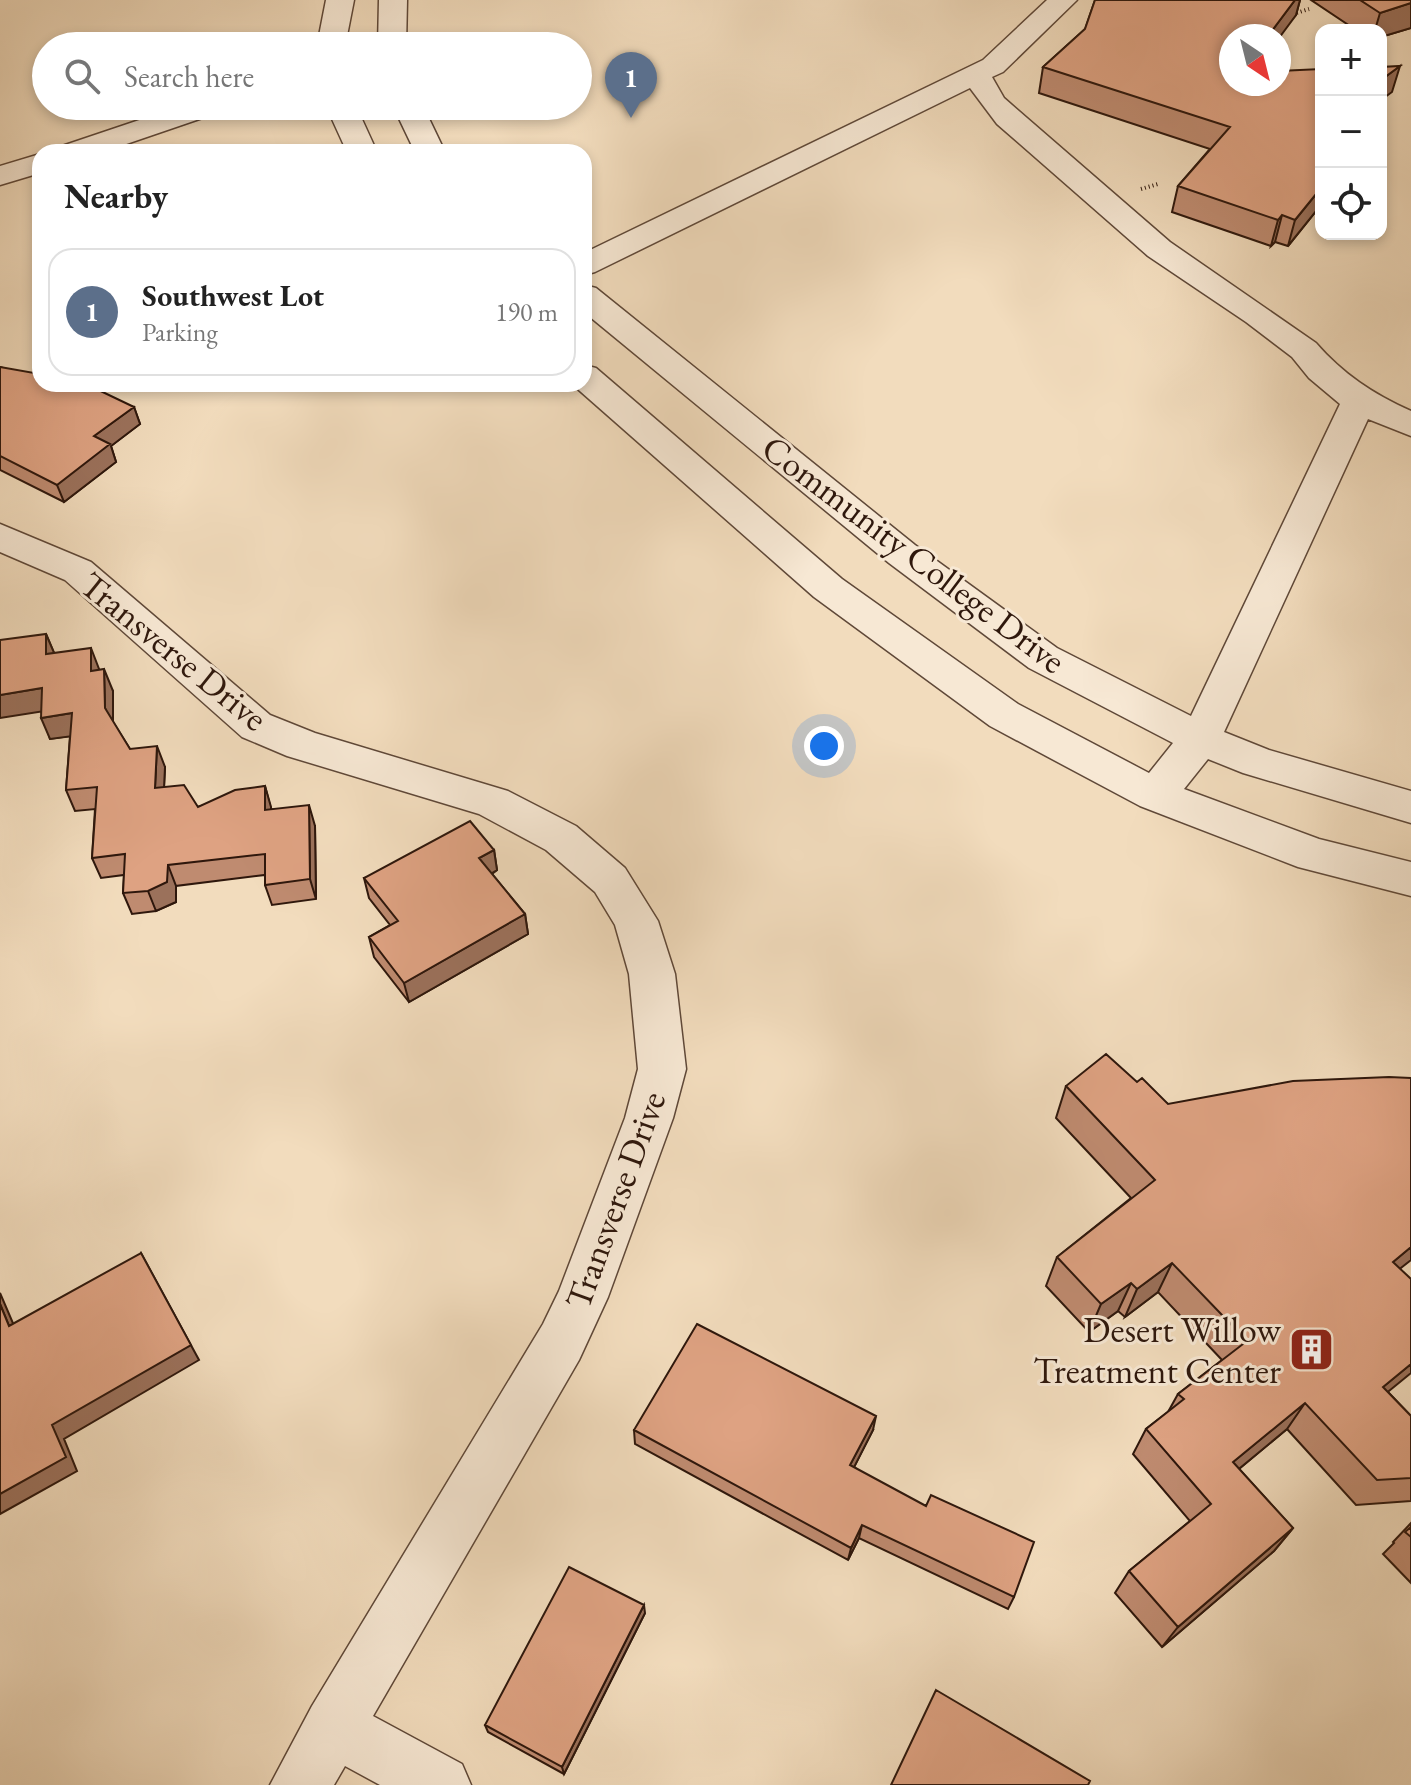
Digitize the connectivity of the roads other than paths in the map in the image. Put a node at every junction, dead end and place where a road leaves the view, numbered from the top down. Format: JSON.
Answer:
{"nodes":[{"id":1,"x":340,"y":0,"type":"edge"},
{"id":2,"x":393,"y":0,"type":"edge"},
{"id":3,"x":1063,"y":0,"type":"edge"},
{"id":4,"x":334,"y":32,"type":"edge"},
{"id":5,"x":392,"y":32,"type":"edge"},
{"id":6,"x":976,"y":74,"type":"junction"},
{"id":7,"x":168,"y":120,"type":"edge"},
{"id":8,"x":347,"y":120,"type":"edge"},
{"id":9,"x":415,"y":120,"type":"edge"},
{"id":10,"x":97,"y":144,"type":"edge"},
{"id":11,"x":358,"y":144,"type":"edge"},
{"id":12,"x":426,"y":144,"type":"edge"},
{"id":13,"x":32,"y":166,"type":"edge"},
{"id":14,"x":0,"y":176,"type":"edge"},
{"id":15,"x":592,"y":261,"type":"edge"},
{"id":16,"x":592,"y":302,"type":"edge"},
{"id":17,"x":592,"y":383,"type":"edge"},
{"id":18,"x":1359,"y":401,"type":"junction"},
{"id":19,"x":1411,"y":425,"type":"edge"},
{"id":20,"x":0,"y":537,"type":"edge"},
{"id":21,"x":1200,"y":739,"type":"junction"},
{"id":22,"x":1155,"y":795,"type":"junction"},
{"id":23,"x":1411,"y":807,"type":"edge"},
{"id":24,"x":1411,"y":879,"type":"edge"},
{"id":25,"x":333,"y":1727,"type":"junction"},
{"id":26,"x":300,"y":1785,"type":"edge"},
{"id":27,"x":441,"y":1785,"type":"edge"}],
"edges":[{"from":1,"to":4,"type":"street"},
{"from":2,"to":5,"type":"street"},
{"from":3,"to":6,"type":"street"},
{"from":6,"to":15,"type":"street"},
{"from":6,"to":18,"type":"street"},
{"from":7,"to":10,"type":"street"},
{"from":8,"to":11,"type":"street"},
{"from":9,"to":12,"type":"street"},
{"from":13,"to":14,"type":"street"},
{"from":16,"to":21,"type":"street","name":"Community College Drive"},
{"from":17,"to":22,"type":"street","name":"Community College Drive"},
{"from":18,"to":19,"type":"street"},
{"from":18,"to":21,"type":"street"},
{"from":20,"to":25,"type":"street","name":"Transverse Drive"},
{"from":21,"to":22,"type":"street"},
{"from":21,"to":23,"type":"street","name":"Community College Drive"},
{"from":22,"to":24,"type":"street","name":"Community College Drive"},
{"from":25,"to":26,"type":"street","name":"Transverse Drive"},
{"from":25,"to":27,"type":"street"}]}
